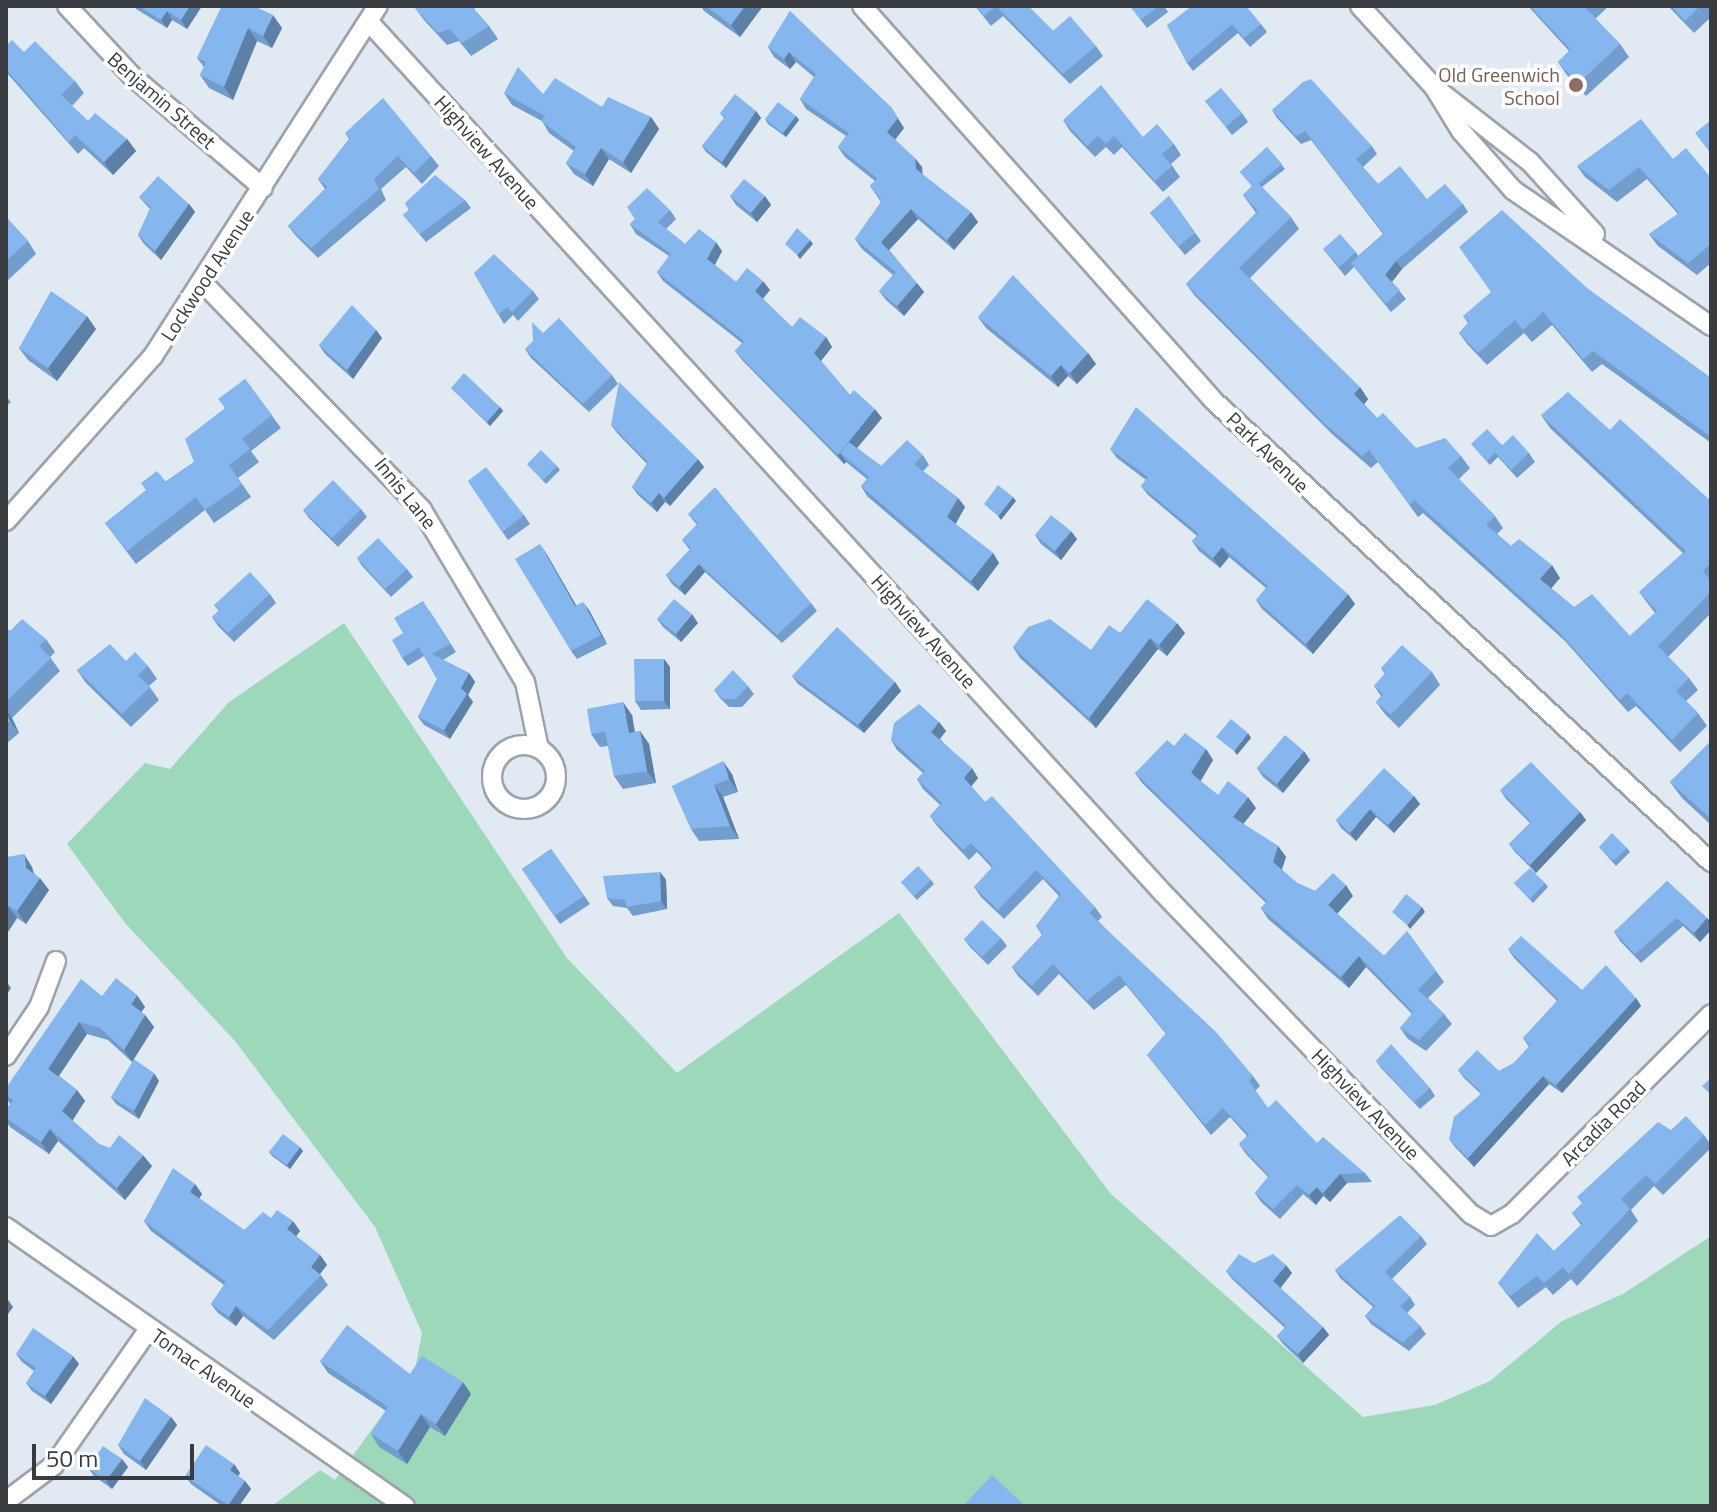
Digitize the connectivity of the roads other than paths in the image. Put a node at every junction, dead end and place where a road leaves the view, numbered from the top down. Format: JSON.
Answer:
{"nodes":[{"id":1,"x":67,"y":6,"type":"edge"},
{"id":2,"x":862,"y":6,"type":"edge"},
{"id":3,"x":1360,"y":6,"type":"edge"},
{"id":4,"x":374,"y":14,"type":"edge"},
{"id":5,"x":1434,"y":87,"type":"junction"},
{"id":6,"x":1515,"y":151,"type":"junction"},
{"id":7,"x":1545,"y":177,"type":"junction"},
{"id":8,"x":1500,"y":179,"type":"junction"},
{"id":9,"x":263,"y":188,"type":"junction"},
{"id":10,"x":1531,"y":198,"type":"junction"},
{"id":11,"x":1604,"y":246,"type":"junction"},
{"id":12,"x":204,"y":284,"type":"junction"},
{"id":13,"x":1711,"y":326,"type":"edge"},
{"id":14,"x":6,"y":521,"type":"edge"},
{"id":15,"x":539,"y":749,"type":"dead end"},
{"id":16,"x":1711,"y":862,"type":"edge"},
{"id":17,"x":56,"y":961,"type":"dead end"},
{"id":18,"x":1711,"y":1014,"type":"edge"},
{"id":19,"x":6,"y":1056,"type":"edge"},
{"id":20,"x":1491,"y":1226,"type":"joint"},
{"id":21,"x":6,"y":1227,"type":"edge"},
{"id":22,"x":149,"y":1329,"type":"junction"},
{"id":23,"x":6,"y":1501,"type":"edge"},
{"id":24,"x":405,"y":1506,"type":"edge"}],
"edges":[{"from":1,"to":9,"type":"street","name":"Benjamin Street"},
{"from":2,"to":16,"type":"street","name":"Park Avenue"},
{"from":3,"to":5,"type":"street"},
{"from":4,"to":9,"type":"street","name":"Lockwood Avenue"},
{"from":4,"to":20,"type":"street","name":"Highview Avenue"},
{"from":5,"to":6,"type":"street"},
{"from":5,"to":8,"type":"street"},
{"from":6,"to":7,"type":"street"},
{"from":6,"to":8,"type":"street"},
{"from":7,"to":10,"type":"street"},
{"from":7,"to":11,"type":"street"},
{"from":8,"to":10,"type":"street"},
{"from":9,"to":12,"type":"street","name":"Lockwood Avenue"},
{"from":10,"to":11,"type":"street"},
{"from":11,"to":13,"type":"street"},
{"from":12,"to":14,"type":"street","name":"Lockwood Avenue"},
{"from":12,"to":15,"type":"street","name":"Innis Lane"},
{"from":17,"to":19,"type":"street"},
{"from":18,"to":20,"type":"street","name":"Arcadia Road"},
{"from":21,"to":22,"type":"street","name":"Tomac Avenue"},
{"from":22,"to":23,"type":"street"},
{"from":22,"to":24,"type":"street","name":"Tomac Avenue"}]}
